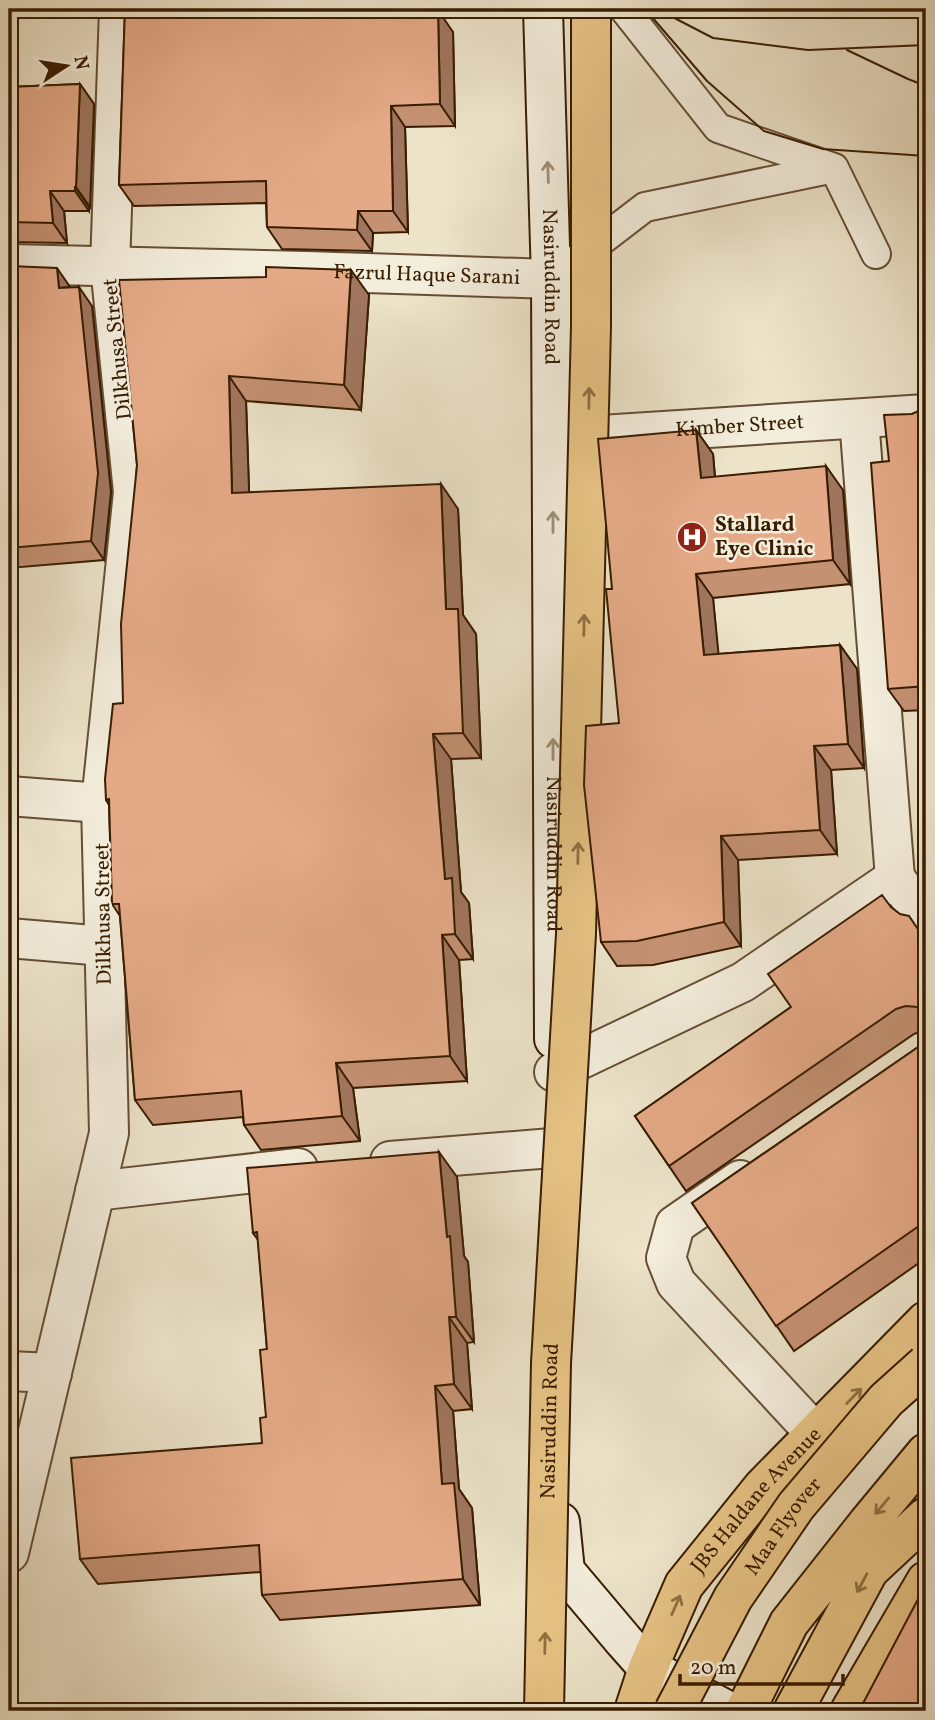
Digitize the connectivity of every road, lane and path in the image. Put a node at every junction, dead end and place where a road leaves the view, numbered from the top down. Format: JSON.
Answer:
{"nodes":[{"id":1,"x":119,"y":9,"type":"edge"},
{"id":2,"x":542,"y":9,"type":"edge"},
{"id":3,"x":592,"y":9,"type":"edge"},
{"id":4,"x":624,"y":9,"type":"edge"},
{"id":5,"x":835,"y":168,"type":"junction"},
{"id":6,"x":876,"y":254,"type":"dead end"},
{"id":7,"x":9,"y":264,"type":"edge"},
{"id":8,"x":110,"y":266,"type":"junction"},
{"id":9,"x":551,"y":279,"type":"junction"},
{"id":10,"x":926,"y":414,"type":"edge"},
{"id":11,"x":859,"y":419,"type":"junction"},
{"id":12,"x":552,"y":438,"type":"junction"},
{"id":13,"x":9,"y":796,"type":"edge"},
{"id":14,"x":101,"y":803,"type":"junction"},
{"id":15,"x":895,"y":878,"type":"junction"},
{"id":16,"x":926,"y":919,"type":"edge"},
{"id":17,"x":9,"y":938,"type":"edge"},
{"id":18,"x":104,"y":946,"type":"junction"},
{"id":19,"x":554,"y":1072,"type":"junction"},
{"id":20,"x":551,"y":1148,"type":"junction"},
{"id":21,"x":766,"y":1162,"type":"edge"},
{"id":22,"x":95,"y":1191,"type":"junction"},
{"id":23,"x":926,"y":1321,"type":"edge"},
{"id":24,"x":926,"y":1364,"type":"edge"},
{"id":25,"x":9,"y":1371,"type":"edge"},
{"id":26,"x":52,"y":1373,"type":"junction"},
{"id":27,"x":816,"y":1434,"type":"junction"},
{"id":28,"x":926,"y":1453,"type":"edge"},
{"id":29,"x":926,"y":1517,"type":"edge"},
{"id":30,"x":9,"y":1553,"type":"edge"},
{"id":31,"x":926,"y":1581,"type":"edge"},
{"id":32,"x":648,"y":1668,"type":"junction"},
{"id":33,"x":544,"y":1711,"type":"edge"},
{"id":34,"x":635,"y":1711,"type":"edge"},
{"id":35,"x":674,"y":1711,"type":"edge"},
{"id":36,"x":728,"y":1711,"type":"edge"},
{"id":37,"x":745,"y":1711,"type":"edge"},
{"id":38,"x":793,"y":1711,"type":"edge"},
{"id":39,"x":850,"y":1711,"type":"edge"}],
"edges":[{"from":1,"to":8,"type":"street","name":"Dilkhusa Street"},
{"from":9,"to":2,"type":"street","name":"Nasiruddin Road","one_way":true},
{"from":33,"to":3,"type":"main road","one_way":true,"bridge":true},
{"from":4,"to":5,"type":"lane"},
{"from":5,"to":6,"type":"lane"},
{"from":5,"to":9,"type":"lane"},
{"from":7,"to":8,"type":"street","name":"Fazrul Haque Sarani"},
{"from":8,"to":9,"type":"street","name":"Fazrul Haque Sarani"},
{"from":8,"to":14,"type":"street","name":"Dilkhusa Street"},
{"from":9,"to":12,"type":"street","name":"Nasiruddin Road"},
{"from":10,"to":11,"type":"street","name":"Kimber Street"},
{"from":11,"to":12,"type":"street","name":"Kimber Street"},
{"from":11,"to":15,"type":"street"},
{"from":19,"to":12,"type":"street","name":"Nasiruddin Road","one_way":true},
{"from":13,"to":14,"type":"street"},
{"from":14,"to":18,"type":"street","name":"Dilkhusa Street"},
{"from":15,"to":16,"type":"street"},
{"from":15,"to":19,"type":"street"},
{"from":17,"to":18,"type":"street"},
{"from":18,"to":22,"type":"street","name":"Dilkhusa Street"},
{"from":19,"to":20,"type":"street","name":"Nasiruddin Road"},
{"from":20,"to":22,"type":"street"},
{"from":20,"to":32,"type":"street","name":"Nasiruddin Road"},
{"from":21,"to":27,"type":"street"},
{"from":22,"to":26,"type":"street","name":"Dilkhusa Street"},
{"from":27,"to":23,"type":"main road","name":"JBS Haldane Avenue","one_way":true},
{"from":24,"to":35,"type":"main road","name":"Maa Flyover","bridge":true},
{"from":25,"to":26,"type":"street"},
{"from":26,"to":30,"type":"street","name":"Dilkhusa Street"},
{"from":32,"to":27,"type":"main road","name":"JBS Haldane Avenue","one_way":true},
{"from":28,"to":37,"type":"main road","one_way":true},
{"from":29,"to":38,"type":"main road","one_way":true},
{"from":31,"to":39,"type":"main road"},
{"from":32,"to":34,"type":"main road","name":"JBS Haldane Avenue"},
{"from":32,"to":36,"type":"street"}]}
